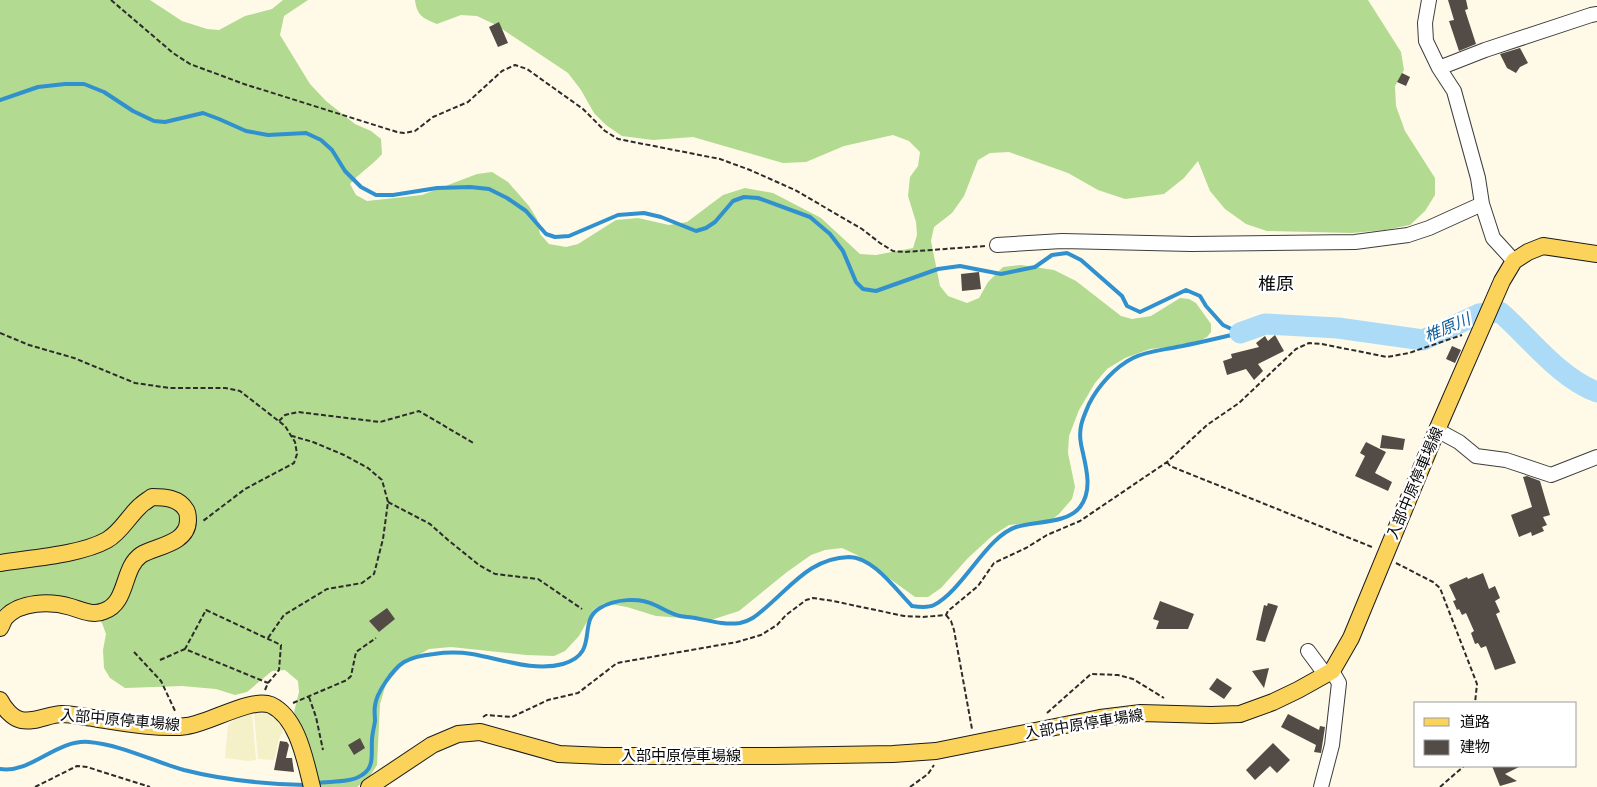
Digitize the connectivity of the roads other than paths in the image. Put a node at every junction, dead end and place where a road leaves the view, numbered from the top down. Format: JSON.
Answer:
{"nodes":[{"id":1,"x":1429,"y":0,"type":"edge"},
{"id":2,"x":1597,"y":14,"type":"edge"},
{"id":3,"x":1439,"y":68,"type":"junction"},
{"id":4,"x":1482,"y":204,"type":"junction"},
{"id":5,"x":996,"y":245,"type":"road end"},
{"id":6,"x":1597,"y":254,"type":"edge"},
{"id":7,"x":1514,"y":261,"type":"junction"},
{"id":8,"x":1437,"y":430,"type":"junction"},
{"id":9,"x":1597,"y":457,"type":"edge"},
{"id":10,"x":0,"y":563,"type":"edge"},
{"id":11,"x":0,"y":628,"type":"edge"},
{"id":12,"x":1308,"y":651,"type":"dead end"},
{"id":13,"x":1328,"y":672,"type":"junction"},
{"id":14,"x":0,"y":700,"type":"edge"},
{"id":15,"x":312,"y":787,"type":"edge"},
{"id":16,"x":369,"y":787,"type":"edge"},
{"id":17,"x":1321,"y":787,"type":"edge"}],
"edges":[{"from":1,"to":3,"type":"street"},
{"from":2,"to":3,"type":"street"},
{"from":3,"to":4,"type":"street"},
{"from":4,"to":5,"type":"street"},
{"from":4,"to":7,"type":"street"},
{"from":6,"to":7,"type":"main road"},
{"from":7,"to":8,"type":"main road","name":"入部中原停車場線"},
{"from":8,"to":9,"type":"street"},
{"from":8,"to":13,"type":"main road","name":"入部中原停車場線"},
{"from":10,"to":11,"type":"main road"},
{"from":12,"to":13,"type":"street"},
{"from":13,"to":16,"type":"main road","name":"入部中原停車場線"},
{"from":13,"to":17,"type":"street"},
{"from":14,"to":15,"type":"main road","name":"入部中原停車場線"}]}
